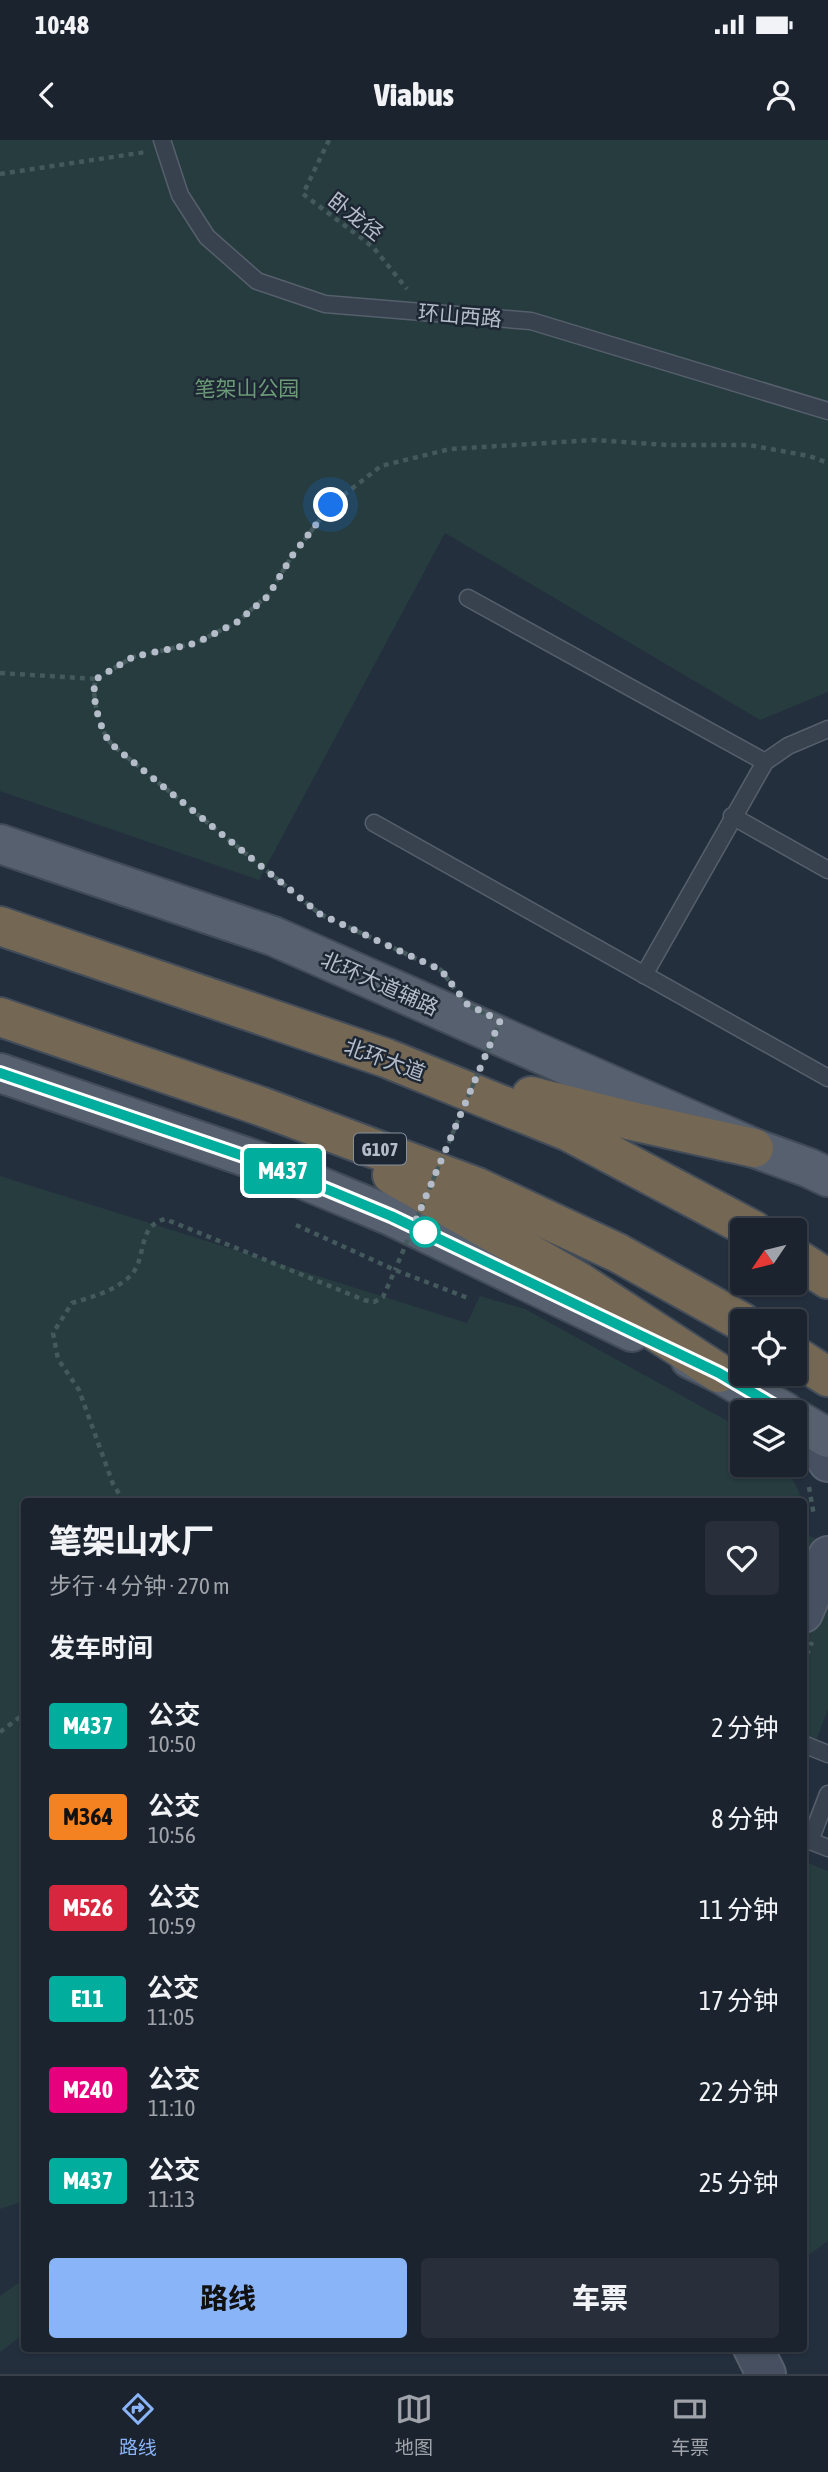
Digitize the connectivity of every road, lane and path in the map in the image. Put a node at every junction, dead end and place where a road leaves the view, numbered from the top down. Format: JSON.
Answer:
{"nodes":[{"id":1,"x":329,"y":140,"type":"edge"},
{"id":2,"x":163,"y":144,"type":"edge"},
{"id":3,"x":0,"y":174,"type":"edge"},
{"id":4,"x":425,"y":312,"type":"junction"},
{"id":5,"x":828,"y":411,"type":"edge"},
{"id":6,"x":828,"y":463,"type":"edge"},
{"id":7,"x":468,"y":598,"type":"dead end"},
{"id":8,"x":0,"y":673,"type":"edge"},
{"id":9,"x":96,"y":679,"type":"junction"},
{"id":10,"x":828,"y":729,"type":"edge"},
{"id":11,"x":765,"y":762,"type":"junction"},
{"id":12,"x":732,"y":816,"type":"junction"},
{"id":13,"x":374,"y":823,"type":"dead end"},
{"id":14,"x":0,"y":844,"type":"edge"},
{"id":15,"x":828,"y":870,"type":"edge"},
{"id":16,"x":0,"y":926,"type":"edge"},
{"id":17,"x":644,"y":975,"type":"junction"},
{"id":18,"x":0,"y":1017,"type":"edge"},
{"id":19,"x":386,"y":1058,"type":"junction"},
{"id":20,"x":0,"y":1073,"type":"edge"},
{"id":21,"x":828,"y":1079,"type":"edge"},
{"id":22,"x":260,"y":1106,"type":"junction"},
{"id":23,"x":754,"y":1148,"type":"junction"},
{"id":24,"x":828,"y":1177,"type":"edge"},
{"id":25,"x":730,"y":1218,"type":"edge"},
{"id":26,"x":296,"y":1225,"type":"dead end"},
{"id":27,"x":807,"y":1265,"type":"edge"},
{"id":28,"x":395,"y":1270,"type":"junction"},
{"id":29,"x":828,"y":1279,"type":"edge"},
{"id":30,"x":468,"y":1298,"type":"dead end"},
{"id":31,"x":730,"y":1315,"type":"edge"},
{"id":32,"x":807,"y":1363,"type":"edge"},
{"id":33,"x":719,"y":1373,"type":"junction"},
{"id":34,"x":828,"y":1377,"type":"edge"},
{"id":35,"x":765,"y":1400,"type":"edge"},
{"id":36,"x":807,"y":1426,"type":"edge"},
{"id":37,"x":807,"y":1433,"type":"edge"},
{"id":38,"x":828,"y":1438,"type":"edge"},
{"id":39,"x":828,"y":1462,"type":"edge"},
{"id":40,"x":122,"y":1498,"type":"edge"},
{"id":41,"x":828,"y":1556,"type":"edge"},
{"id":42,"x":807,"y":1604,"type":"edge"},
{"id":43,"x":21,"y":1716,"type":"edge"},
{"id":44,"x":0,"y":1732,"type":"edge"},
{"id":45,"x":807,"y":1746,"type":"edge"},
{"id":46,"x":828,"y":1754,"type":"edge"},
{"id":47,"x":828,"y":1794,"type":"edge"},
{"id":48,"x":828,"y":1849,"type":"edge"},
{"id":49,"x":755,"y":2352,"type":"edge"},
{"id":50,"x":766,"y":2374,"type":"edge"}],
"edges":[{"from":1,"to":4,"type":"path","name":"卧龙径"},
{"from":2,"to":3,"type":"path"},
{"from":2,"to":4,"type":"lane","name":"环山西路"},
{"from":4,"to":5,"type":"lane","name":"环山西路"},
{"from":6,"to":9,"type":"path"},
{"from":7,"to":11,"type":"lane"},
{"from":8,"to":9,"type":"path"},
{"from":9,"to":28,"type":"path","bridge":true},
{"from":10,"to":11,"type":"lane"},
{"from":11,"to":12,"type":"lane"},
{"from":12,"to":15,"type":"lane"},
{"from":12,"to":17,"type":"lane"},
{"from":13,"to":17,"type":"lane"},
{"from":14,"to":23,"type":"main road","name":"北环大道辅路"},
{"from":16,"to":19,"type":"highway","name":"北环大道"},
{"from":17,"to":21,"type":"lane"},
{"from":18,"to":22,"type":"highway","number":"G107"},
{"from":19,"to":23,"type":"highway"},
{"from":19,"to":25,"type":"highway","name":"北环大道"},
{"from":20,"to":33,"type":"main road"},
{"from":22,"to":31,"type":"highway","number":"G107"},
{"from":22,"to":33,"type":"highway"},
{"from":23,"to":24,"type":"main road","name":"北环大道辅路"},
{"from":26,"to":28,"type":"path"},
{"from":27,"to":29,"type":"highway"},
{"from":28,"to":30,"type":"path"},
{"from":28,"to":40,"type":"path"},
{"from":32,"to":34,"type":"highway"},
{"from":33,"to":35,"type":"main road"},
{"from":36,"to":38,"type":"main road"},
{"from":37,"to":39,"type":"street"},
{"from":41,"to":42,"type":"street"},
{"from":43,"to":44,"type":"path"},
{"from":45,"to":46,"type":"lane"},
{"from":47,"to":48,"type":"lane"},
{"from":49,"to":50,"type":"street"}]}
